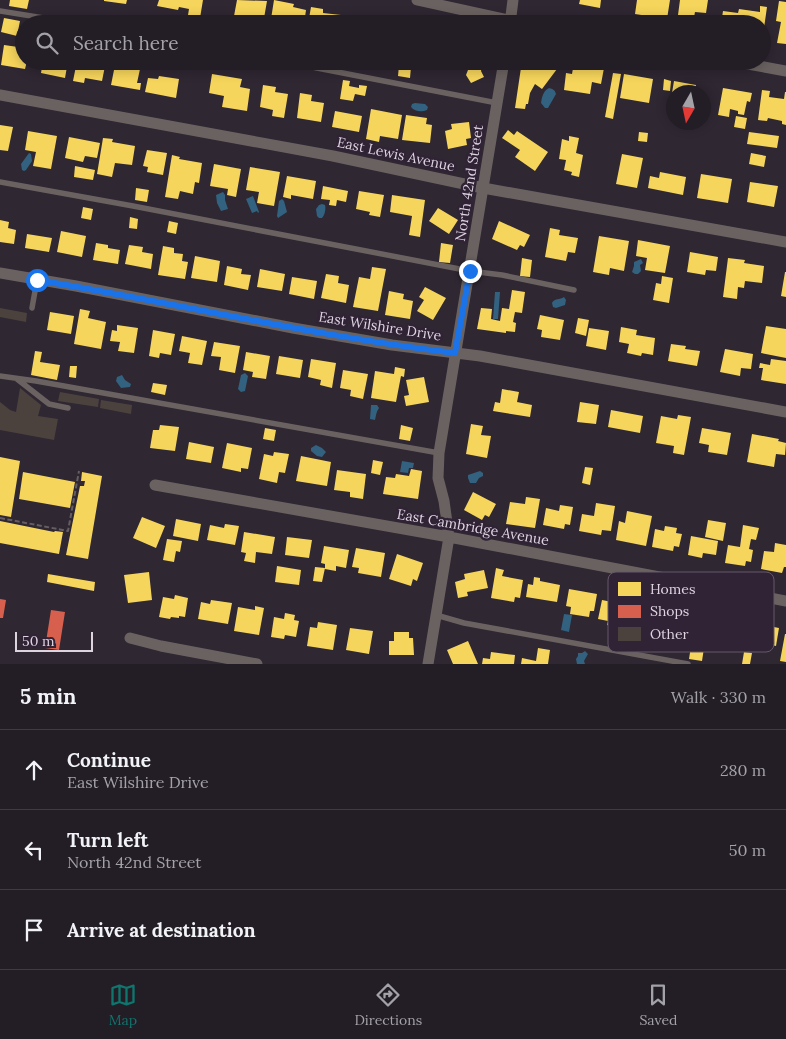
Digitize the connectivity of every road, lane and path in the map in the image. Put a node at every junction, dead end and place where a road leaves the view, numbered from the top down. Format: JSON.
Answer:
{"nodes":[{"id":1,"x":417,"y":0,"type":"edge"},
{"id":2,"x":513,"y":0,"type":"edge"},
{"id":3,"x":0,"y":11,"type":"edge"},
{"id":4,"x":25,"y":15,"type":"edge"},
{"id":5,"x":480,"y":15,"type":"edge"},
{"id":6,"x":511,"y":15,"type":"edge"},
{"id":7,"x":771,"y":68,"type":"edge"},
{"id":8,"x":327,"y":70,"type":"edge"},
{"id":9,"x":502,"y":70,"type":"edge"},
{"id":10,"x":786,"y":71,"type":"edge"},
{"id":11,"x":0,"y":95,"type":"edge"},
{"id":12,"x":497,"y":103,"type":"junction"},
{"id":13,"x":0,"y":182,"type":"edge"},
{"id":14,"x":483,"y":188,"type":"junction"},
{"id":15,"x":786,"y":242,"type":"edge"},
{"id":16,"x":470,"y":271,"type":"junction"},
{"id":17,"x":0,"y":274,"type":"edge"},
{"id":18,"x":37,"y":280,"type":"junction"},
{"id":19,"x":574,"y":290,"type":"dead end"},
{"id":20,"x":32,"y":308,"type":"dead end"},
{"id":21,"x":455,"y":353,"type":"junction"},
{"id":22,"x":0,"y":376,"type":"edge"},
{"id":23,"x":17,"y":379,"type":"junction"},
{"id":24,"x":68,"y":408,"type":"dead end"},
{"id":25,"x":786,"y":412,"type":"edge"},
{"id":26,"x":439,"y":453,"type":"junction"},
{"id":27,"x":79,"y":471,"type":"dead end"},
{"id":28,"x":155,"y":485,"type":"dead end"},
{"id":29,"x":0,"y":518,"type":"edge"},
{"id":30,"x":449,"y":537,"type":"junction"},
{"id":31,"x":633,"y":572,"type":"edge"},
{"id":32,"x":436,"y":615,"type":"junction"},
{"id":33,"x":130,"y":638,"type":"dead end"},
{"id":34,"x":608,"y":649,"type":"edge"},
{"id":35,"x":622,"y":652,"type":"edge"},
{"id":36,"x":257,"y":664,"type":"edge"},
{"id":37,"x":428,"y":664,"type":"edge"},
{"id":38,"x":688,"y":664,"type":"edge"}],
"edges":[{"from":1,"to":5,"type":"street"},
{"from":2,"to":6,"type":"street"},
{"from":3,"to":4,"type":"lane"},
{"from":7,"to":10,"type":"street"},
{"from":8,"to":12,"type":"lane"},
{"from":9,"to":12,"type":"street","name":"North 42nd Street"},
{"from":11,"to":14,"type":"street","name":"East Lewis Avenue"},
{"from":12,"to":14,"type":"street","name":"North 42nd Street"},
{"from":13,"to":16,"type":"lane"},
{"from":14,"to":15,"type":"street","name":"East Lewis Avenue"},
{"from":14,"to":16,"type":"street","name":"North 42nd Street"},
{"from":16,"to":19,"type":"lane"},
{"from":16,"to":21,"type":"street","name":"North 42nd Street"},
{"from":17,"to":18,"type":"street","name":"East Wilshire Drive"},
{"from":18,"to":20,"type":"lane"},
{"from":18,"to":21,"type":"street","name":"East Wilshire Drive"},
{"from":21,"to":25,"type":"street","name":"East Wilshire Drive"},
{"from":21,"to":26,"type":"street","name":"North 42nd Street"},
{"from":22,"to":23,"type":"lane"},
{"from":23,"to":24,"type":"lane"},
{"from":23,"to":26,"type":"lane"},
{"from":26,"to":30,"type":"street","name":"North 42nd Street"},
{"from":27,"to":29,"type":"path"},
{"from":28,"to":30,"type":"street","name":"East Cambridge Avenue"},
{"from":30,"to":31,"type":"street","name":"East Cambridge Avenue"},
{"from":30,"to":32,"type":"street","name":"North 42nd Street"},
{"from":32,"to":34,"type":"lane"},
{"from":32,"to":37,"type":"street","name":"North 42nd Street"},
{"from":33,"to":36,"type":"street"},
{"from":35,"to":38,"type":"lane"}]}
